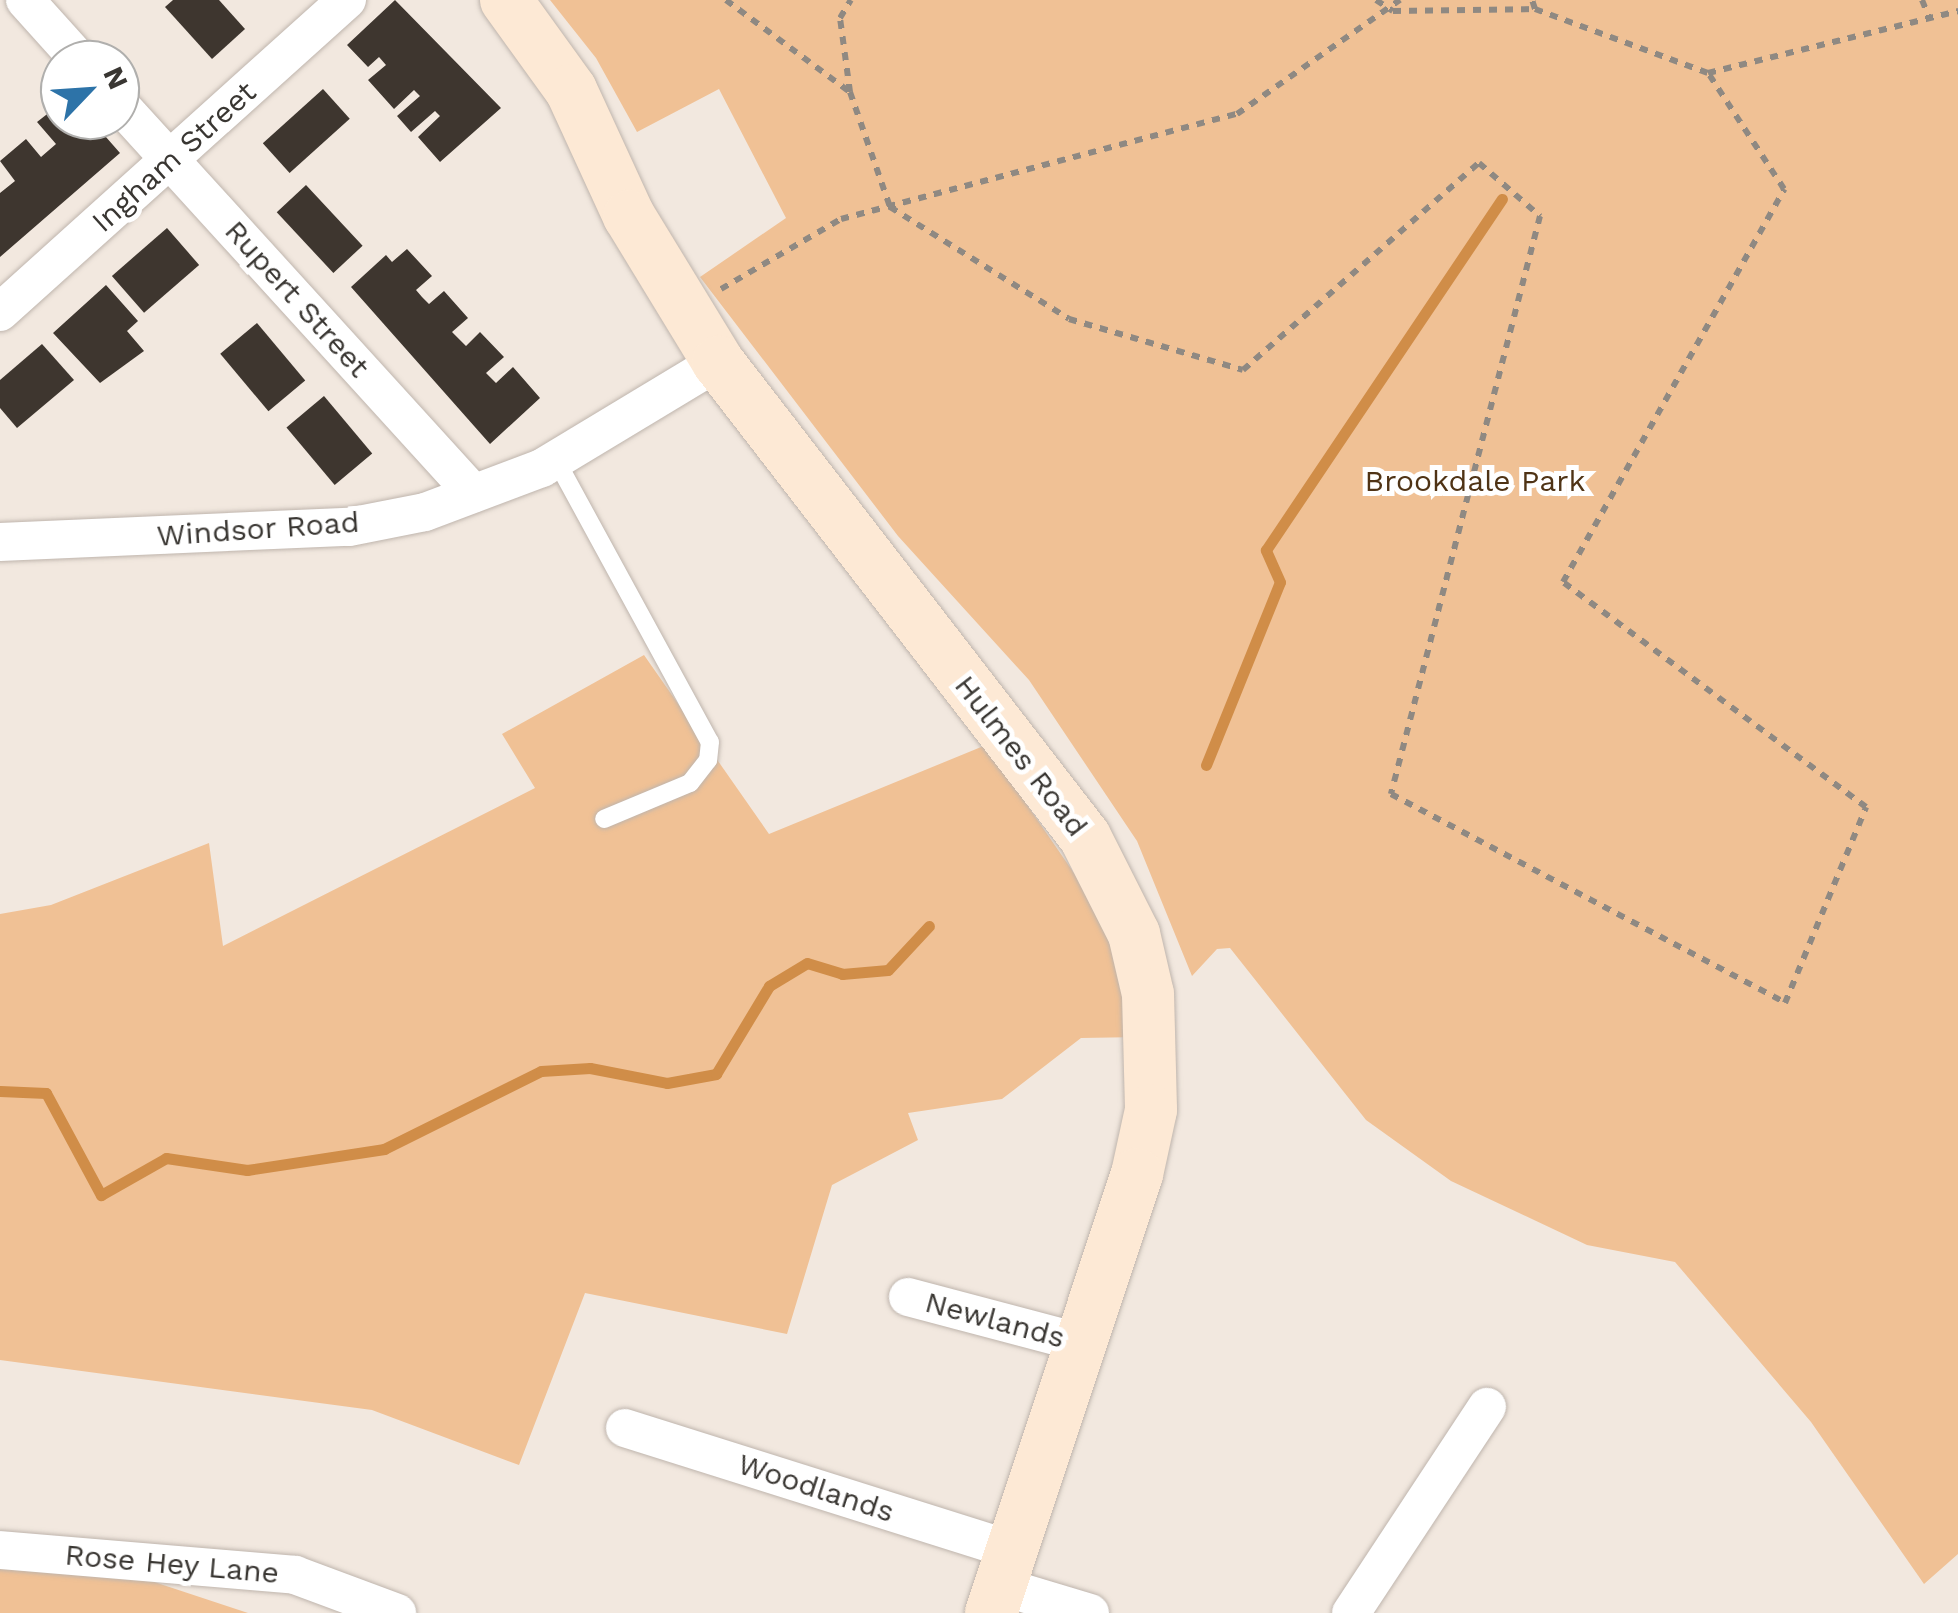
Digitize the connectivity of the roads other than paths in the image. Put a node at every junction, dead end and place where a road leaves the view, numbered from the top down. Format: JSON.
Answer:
{"nodes":[{"id":1,"x":25,"y":0,"type":"edge"},
{"id":2,"x":506,"y":0,"type":"edge"},
{"id":3,"x":322,"y":8,"type":"edge"},
{"id":4,"x":61,"y":40,"type":"edge"},
{"id":5,"x":140,"y":127,"type":"edge"},
{"id":6,"x":172,"y":163,"type":"junction"},
{"id":7,"x":0,"y":312,"type":"edge"},
{"id":8,"x":718,"y":362,"type":"junction"},
{"id":9,"x":556,"y":460,"type":"junction"},
{"id":10,"x":474,"y":493,"type":"junction"},
{"id":11,"x":0,"y":512,"type":"edge"},
{"id":12,"x":12,"y":542,"type":"edge"},
{"id":13,"x":604,"y":820,"type":"dead end"},
{"id":14,"x":908,"y":1297,"type":"dead end"},
{"id":15,"x":1082,"y":1343,"type":"junction"},
{"id":16,"x":1487,"y":1407,"type":"dead end"},
{"id":17,"x":625,"y":1428,"type":"dead end"},
{"id":18,"x":0,"y":1550,"type":"edge"},
{"id":19,"x":1000,"y":1583,"type":"edge"},
{"id":20,"x":397,"y":1613,"type":"edge"},
{"id":21,"x":1090,"y":1613,"type":"edge"},
{"id":22,"x":1350,"y":1613,"type":"edge"}],
"edges":[{"from":1,"to":4,"type":"street"},
{"from":2,"to":8,"type":"street","name":"Hulmes Road"},
{"from":3,"to":6,"type":"street","name":"Ingham Street"},
{"from":5,"to":6,"type":"street","name":"Rupert Street"},
{"from":6,"to":7,"type":"street","name":"Ingham Street"},
{"from":6,"to":10,"type":"street","name":"Rupert Street"},
{"from":8,"to":9,"type":"street","name":"Windsor Road"},
{"from":8,"to":15,"type":"street","name":"Hulmes Road"},
{"from":9,"to":10,"type":"street","name":"Windsor Road"},
{"from":9,"to":13,"type":"lane"},
{"from":10,"to":12,"type":"street","name":"Windsor Road"},
{"from":11,"to":12,"type":"street"},
{"from":14,"to":15,"type":"street","name":"Newlands"},
{"from":15,"to":19,"type":"street","name":"Hulmes Road"},
{"from":16,"to":22,"type":"street"},
{"from":17,"to":19,"type":"street","name":"Woodlands"},
{"from":18,"to":20,"type":"street","name":"Rose Hey Lane"},
{"from":19,"to":21,"type":"street","name":"Woodlands"}]}
